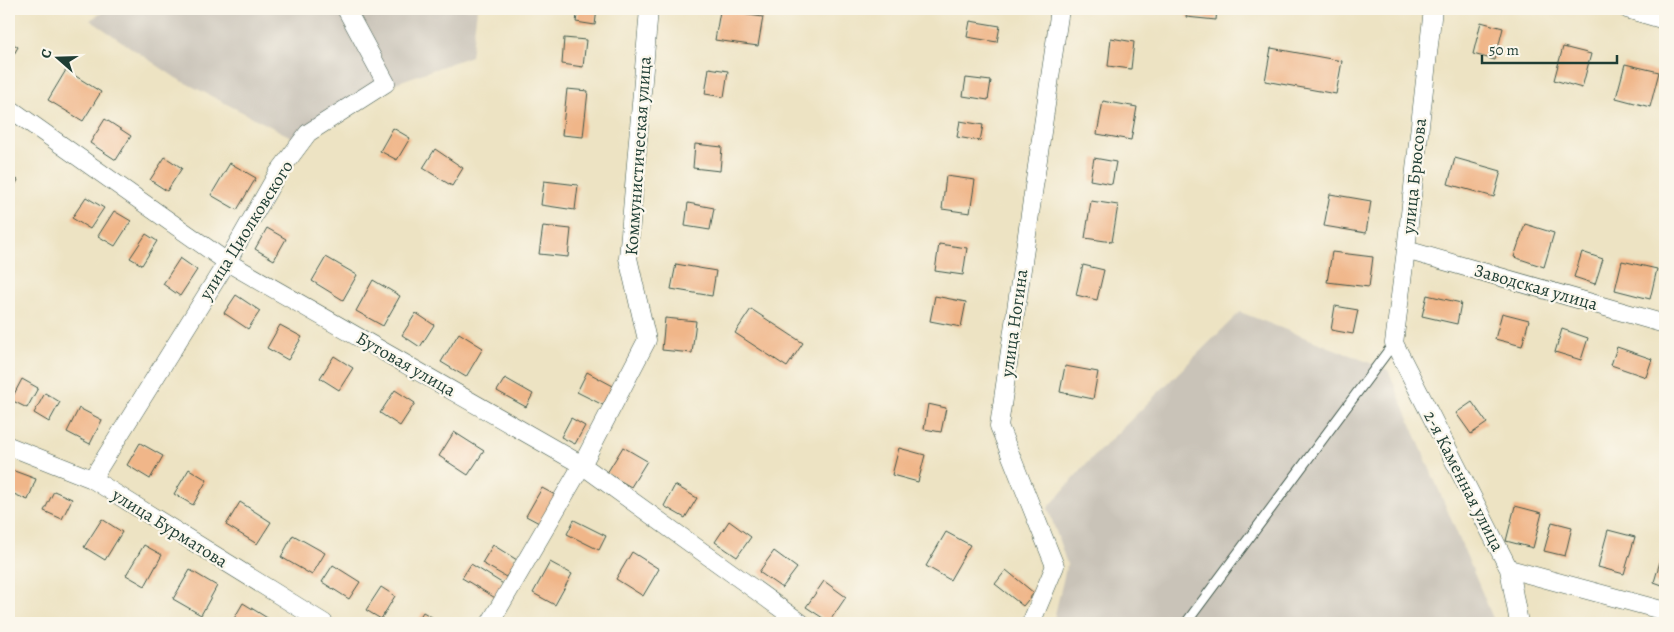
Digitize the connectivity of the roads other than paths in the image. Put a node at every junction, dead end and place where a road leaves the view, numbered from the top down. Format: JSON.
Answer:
{"nodes":[{"id":1,"x":346,"y":9,"type":"edge"},
{"id":2,"x":649,"y":9,"type":"edge"},
{"id":3,"x":1060,"y":9,"type":"edge"},
{"id":4,"x":1433,"y":9,"type":"edge"},
{"id":5,"x":1627,"y":9,"type":"edge"},
{"id":6,"x":1665,"y":20,"type":"edge"},
{"id":7,"x":9,"y":108,"type":"edge"},
{"id":8,"x":1406,"y":250,"type":"junction"},
{"id":9,"x":227,"y":262,"type":"junction"},
{"id":10,"x":1665,"y":324,"type":"edge"},
{"id":11,"x":1394,"y":343,"type":"junction"},
{"id":12,"x":9,"y":446,"type":"edge"},
{"id":13,"x":582,"y":465,"type":"junction"},
{"id":14,"x":92,"y":479,"type":"junction"},
{"id":15,"x":1509,"y":569,"type":"junction"},
{"id":16,"x":1665,"y":611,"type":"edge"},
{"id":17,"x":324,"y":623,"type":"edge"},
{"id":18,"x":490,"y":623,"type":"edge"},
{"id":19,"x":801,"y":623,"type":"edge"},
{"id":20,"x":1032,"y":623,"type":"edge"},
{"id":21,"x":1186,"y":623,"type":"edge"},
{"id":22,"x":1519,"y":623,"type":"edge"}],
"edges":[{"from":1,"to":9,"type":"street","name":"улица Циолковского"},
{"from":2,"to":13,"type":"street","name":"Коммунистическая улица"},
{"from":3,"to":20,"type":"street","name":"улица Ногина"},
{"from":4,"to":8,"type":"street","name":"улица Брюсова"},
{"from":5,"to":6,"type":"street"},
{"from":7,"to":9,"type":"street","name":"Бутовая улица"},
{"from":8,"to":10,"type":"street","name":"Заводская улица"},
{"from":8,"to":11,"type":"street","name":"улица Брюсова"},
{"from":9,"to":13,"type":"street","name":"Бутовая улица"},
{"from":9,"to":14,"type":"street","name":"улица Циолковского"},
{"from":11,"to":15,"type":"street","name":"2-я Каменная улица"},
{"from":11,"to":21,"type":"lane"},
{"from":12,"to":14,"type":"street","name":"улица Бурматова"},
{"from":13,"to":18,"type":"street","name":"Коммунистическая улица"},
{"from":13,"to":19,"type":"street","name":"Бутовая улица"},
{"from":14,"to":17,"type":"street","name":"улица Бурматова"},
{"from":15,"to":16,"type":"street"},
{"from":15,"to":22,"type":"street","name":"2-я Каменная улица"}]}
